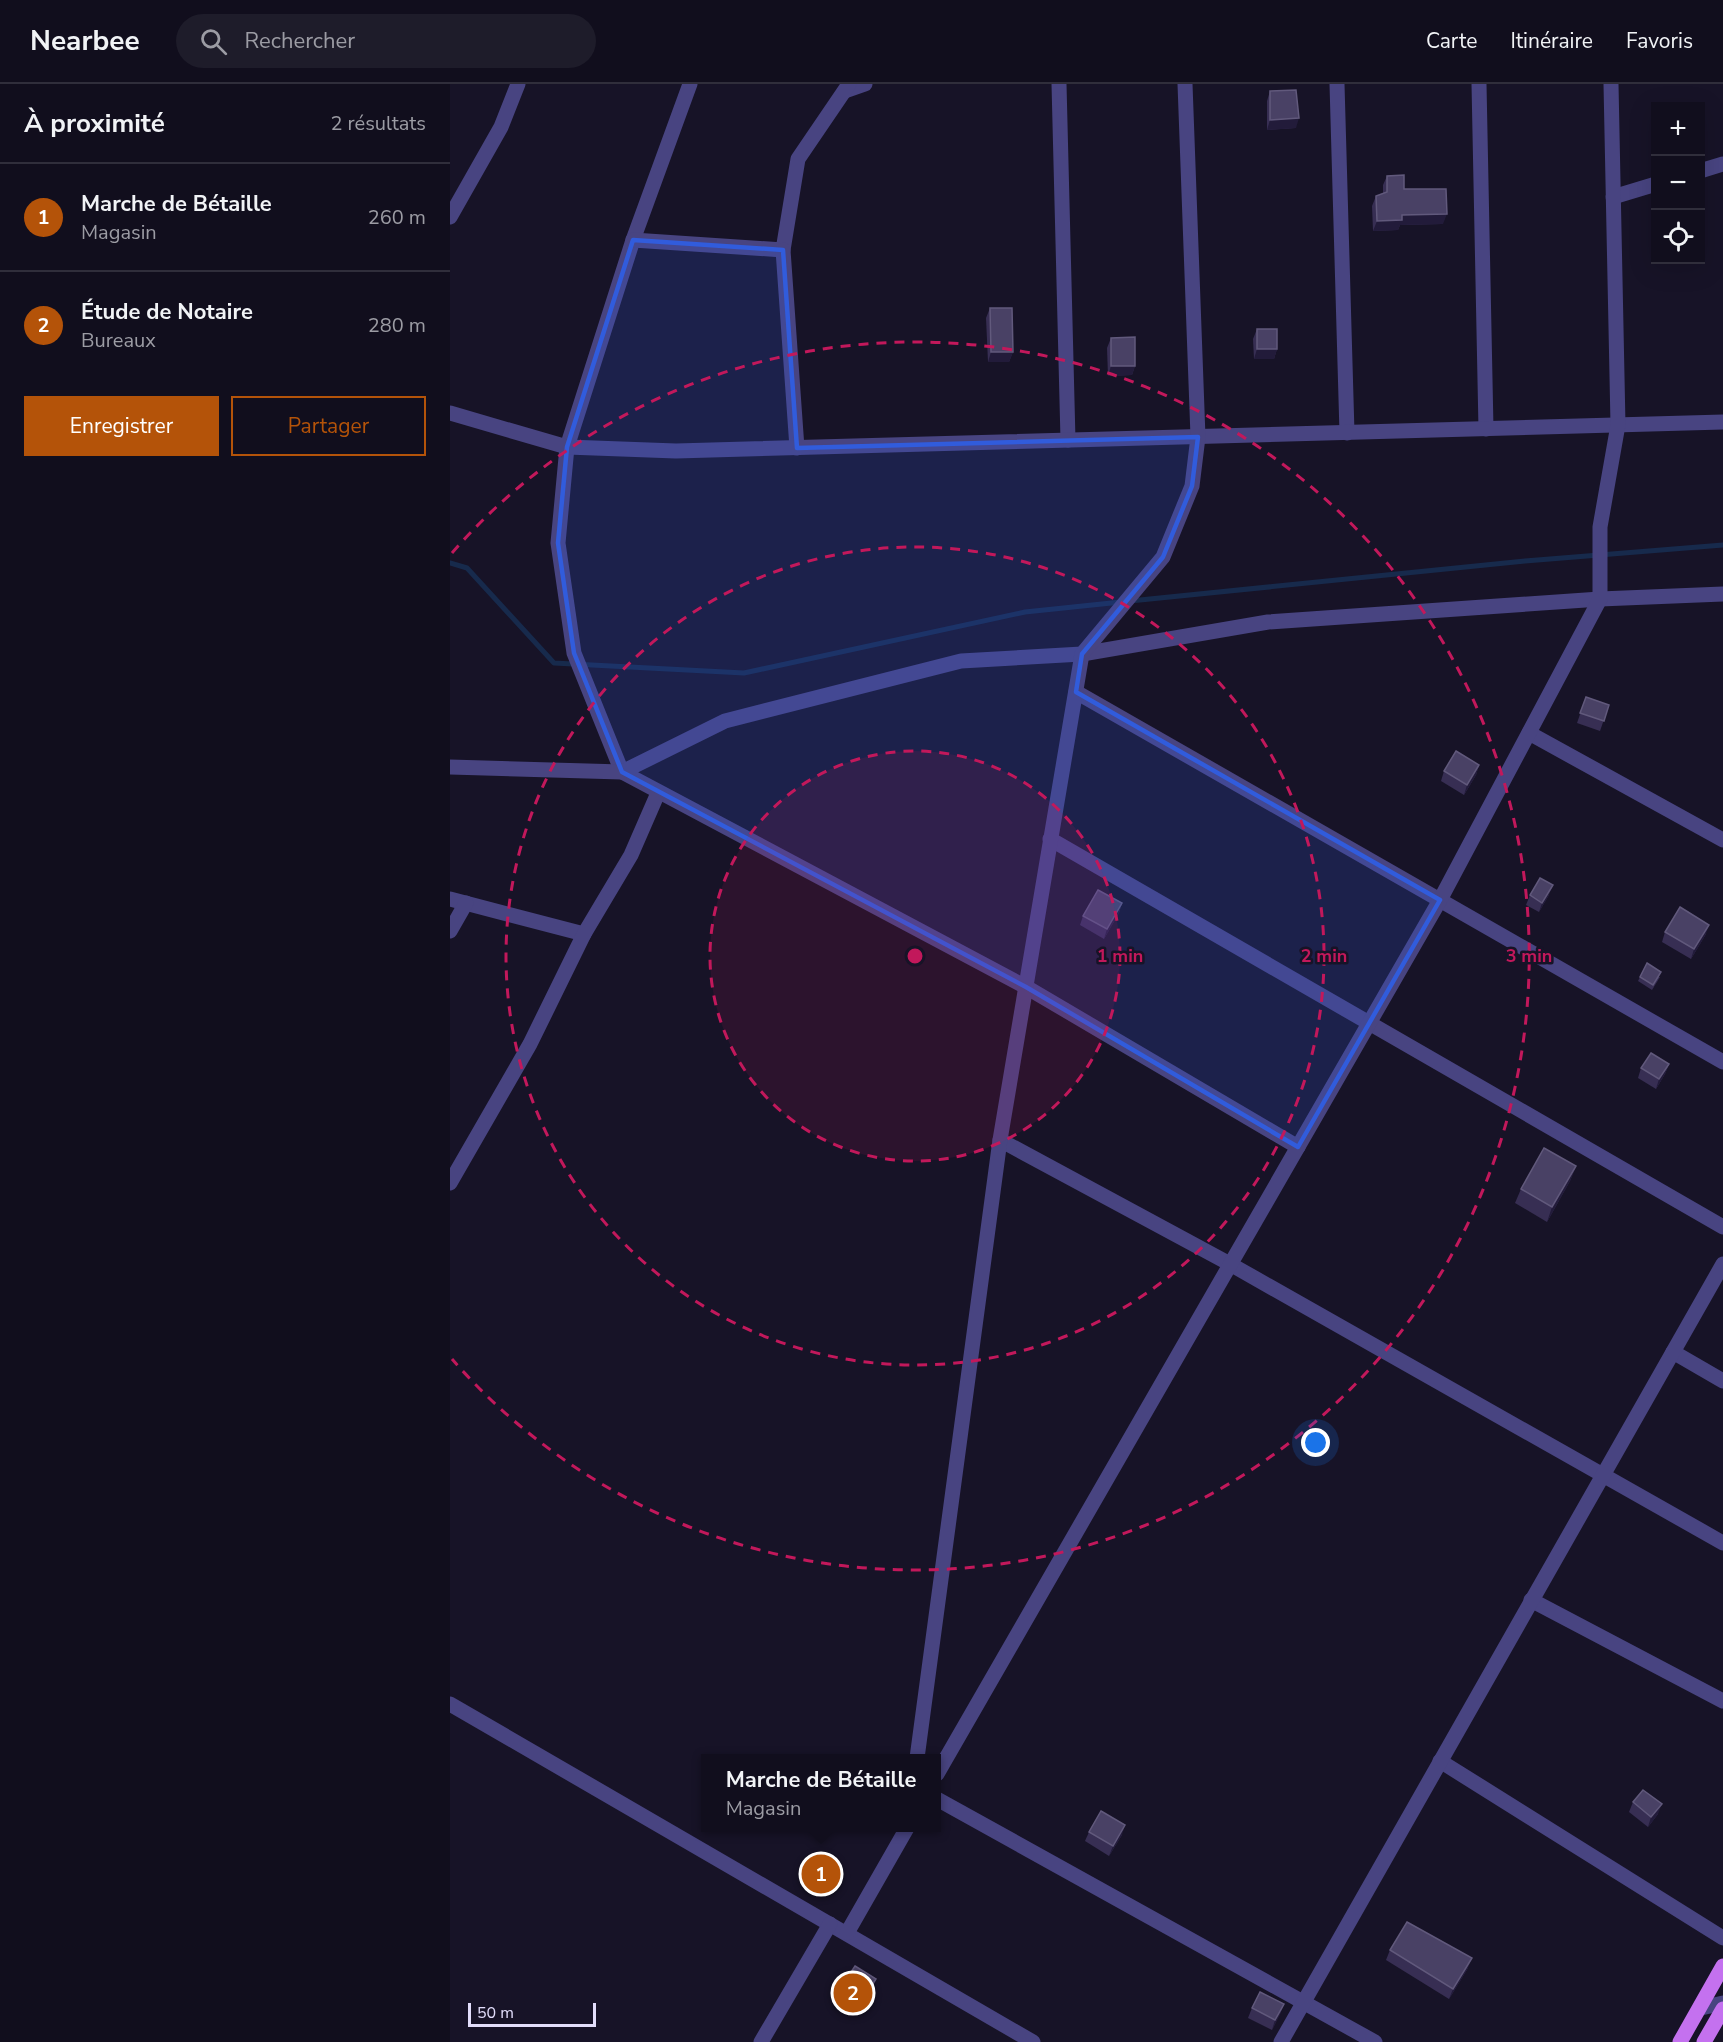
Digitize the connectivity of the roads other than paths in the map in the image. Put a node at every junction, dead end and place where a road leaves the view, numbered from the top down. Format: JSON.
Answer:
{"nodes":[{"id":1,"x":518,"y":84,"type":"edge"},
{"id":2,"x":690,"y":84,"type":"edge"},
{"id":3,"x":866,"y":84,"type":"edge"},
{"id":4,"x":1059,"y":84,"type":"edge"},
{"id":5,"x":1185,"y":84,"type":"edge"},
{"id":6,"x":1337,"y":84,"type":"edge"},
{"id":7,"x":1479,"y":84,"type":"edge"},
{"id":8,"x":1611,"y":84,"type":"edge"},
{"id":9,"x":847,"y":87,"type":"edge"},
{"id":10,"x":1723,"y":165,"type":"edge"},
{"id":11,"x":1705,"y":170,"type":"edge"},
{"id":12,"x":1651,"y":185,"type":"edge"},
{"id":13,"x":1613,"y":196,"type":"junction"},
{"id":14,"x":450,"y":217,"type":"edge"},
{"id":15,"x":633,"y":240,"type":"junction"},
{"id":16,"x":783,"y":250,"type":"junction"},
{"id":17,"x":450,"y":413,"type":"edge"},
{"id":18,"x":1723,"y":422,"type":"edge"},
{"id":19,"x":1618,"y":425,"type":"junction"},
{"id":20,"x":1486,"y":429,"type":"junction"},
{"id":21,"x":1347,"y":433,"type":"junction"},
{"id":22,"x":1198,"y":437,"type":"junction"},
{"id":23,"x":1068,"y":440,"type":"junction"},
{"id":24,"x":567,"y":447,"type":"junction"},
{"id":25,"x":797,"y":448,"type":"junction"},
{"id":26,"x":1723,"y":594,"type":"edge"},
{"id":27,"x":1600,"y":599,"type":"junction"},
{"id":28,"x":1082,"y":654,"type":"junction"},
{"id":29,"x":1076,"y":692,"type":"junction"},
{"id":30,"x":1529,"y":733,"type":"junction"},
{"id":31,"x":450,"y":767,"type":"edge"},
{"id":32,"x":622,"y":772,"type":"junction"},
{"id":33,"x":658,"y":793,"type":"junction"},
{"id":34,"x":1050,"y":839,"type":"junction"},
{"id":35,"x":1723,"y":840,"type":"edge"},
{"id":36,"x":450,"y":899,"type":"edge"},
{"id":37,"x":1440,"y":900,"type":"junction"},
{"id":38,"x":466,"y":903,"type":"junction"},
{"id":39,"x":450,"y":931,"type":"edge"},
{"id":40,"x":584,"y":934,"type":"junction"},
{"id":41,"x":1026,"y":987,"type":"junction"},
{"id":42,"x":1369,"y":1023,"type":"junction"},
{"id":43,"x":1723,"y":1062,"type":"edge"},
{"id":44,"x":1000,"y":1140,"type":"junction"},
{"id":45,"x":1298,"y":1147,"type":"junction"},
{"id":46,"x":450,"y":1184,"type":"edge"},
{"id":47,"x":1723,"y":1227,"type":"edge"},
{"id":48,"x":1230,"y":1264,"type":"junction"},
{"id":49,"x":1723,"y":1264,"type":"edge"},
{"id":50,"x":1719,"y":1282,"type":"edge"},
{"id":51,"x":1673,"y":1352,"type":"junction"},
{"id":52,"x":1723,"y":1381,"type":"edge"},
{"id":53,"x":1602,"y":1476,"type":"junction"},
{"id":54,"x":1723,"y":1543,"type":"edge"},
{"id":55,"x":1532,"y":1600,"type":"junction"},
{"id":56,"x":1723,"y":1701,"type":"edge"},
{"id":57,"x":450,"y":1704,"type":"edge"},
{"id":58,"x":918,"y":1754,"type":"edge"},
{"id":59,"x":1440,"y":1761,"type":"junction"},
{"id":60,"x":941,"y":1765,"type":"edge"},
{"id":61,"x":941,"y":1801,"type":"edge"},
{"id":62,"x":904,"y":1832,"type":"edge"},
{"id":63,"x":830,"y":1924,"type":"junction"},
{"id":64,"x":847,"y":1933,"type":"junction"},
{"id":65,"x":1723,"y":1938,"type":"edge"},
{"id":66,"x":1723,"y":1965,"type":"edge"},
{"id":67,"x":1304,"y":2001,"type":"junction"},
{"id":68,"x":1723,"y":2003,"type":"edge"},
{"id":69,"x":1701,"y":2008,"type":"junction"},
{"id":70,"x":1723,"y":2009,"type":"edge"},
{"id":71,"x":761,"y":2042,"type":"edge"},
{"id":72,"x":1033,"y":2042,"type":"edge"},
{"id":73,"x":1281,"y":2042,"type":"edge"},
{"id":74,"x":1375,"y":2042,"type":"edge"},
{"id":75,"x":1680,"y":2042,"type":"edge"},
{"id":76,"x":1704,"y":2042,"type":"edge"}],
"edges":[{"from":1,"to":14,"type":"street"},
{"from":2,"to":15,"type":"street"},
{"from":3,"to":9,"type":"street"},
{"from":4,"to":23,"type":"street"},
{"from":5,"to":22,"type":"street"},
{"from":6,"to":21,"type":"street"},
{"from":7,"to":20,"type":"street"},
{"from":8,"to":13,"type":"street"},
{"from":9,"to":16,"type":"street"},
{"from":10,"to":11,"type":"street"},
{"from":12,"to":13,"type":"street"},
{"from":13,"to":19,"type":"street"},
{"from":15,"to":16,"type":"street"},
{"from":15,"to":24,"type":"street"},
{"from":16,"to":25,"type":"street"},
{"from":17,"to":24,"type":"street"},
{"from":18,"to":19,"type":"street"},
{"from":19,"to":20,"type":"street"},
{"from":19,"to":27,"type":"street"},
{"from":20,"to":21,"type":"street"},
{"from":21,"to":22,"type":"street"},
{"from":22,"to":23,"type":"street"},
{"from":22,"to":28,"type":"street"},
{"from":23,"to":25,"type":"street"},
{"from":24,"to":25,"type":"street"},
{"from":24,"to":32,"type":"street"},
{"from":26,"to":27,"type":"street"},
{"from":27,"to":28,"type":"street"},
{"from":27,"to":30,"type":"street"},
{"from":28,"to":29,"type":"street"},
{"from":28,"to":32,"type":"street"},
{"from":29,"to":34,"type":"street"},
{"from":29,"to":37,"type":"street"},
{"from":30,"to":35,"type":"street"},
{"from":30,"to":37,"type":"street"},
{"from":31,"to":32,"type":"street"},
{"from":32,"to":33,"type":"street"},
{"from":33,"to":40,"type":"street"},
{"from":33,"to":41,"type":"street"},
{"from":34,"to":41,"type":"street"},
{"from":34,"to":42,"type":"street"},
{"from":36,"to":38,"type":"street"},
{"from":37,"to":42,"type":"street"},
{"from":37,"to":43,"type":"street"},
{"from":38,"to":39,"type":"street"},
{"from":38,"to":40,"type":"street"},
{"from":40,"to":46,"type":"street"},
{"from":41,"to":44,"type":"street"},
{"from":41,"to":45,"type":"street"},
{"from":42,"to":45,"type":"street"},
{"from":42,"to":47,"type":"street"},
{"from":44,"to":48,"type":"street"},
{"from":44,"to":58,"type":"street"},
{"from":45,"to":48,"type":"street"},
{"from":48,"to":53,"type":"street"},
{"from":48,"to":60,"type":"street"},
{"from":49,"to":50,"type":"street"},
{"from":50,"to":51,"type":"street"},
{"from":51,"to":52,"type":"street"},
{"from":51,"to":53,"type":"street"},
{"from":53,"to":54,"type":"street"},
{"from":53,"to":55,"type":"street"},
{"from":55,"to":56,"type":"street"},
{"from":55,"to":59,"type":"street"},
{"from":57,"to":63,"type":"street"},
{"from":59,"to":65,"type":"street"},
{"from":59,"to":67,"type":"street"},
{"from":61,"to":67,"type":"street"},
{"from":62,"to":64,"type":"street"},
{"from":63,"to":64,"type":"street"},
{"from":63,"to":71,"type":"street"},
{"from":64,"to":72,"type":"street"},
{"from":66,"to":69,"type":"main road"},
{"from":67,"to":73,"type":"street"},
{"from":67,"to":74,"type":"street"},
{"from":68,"to":69,"type":"street"},
{"from":69,"to":75,"type":"main road"},
{"from":70,"to":76,"type":"main road"}]}
